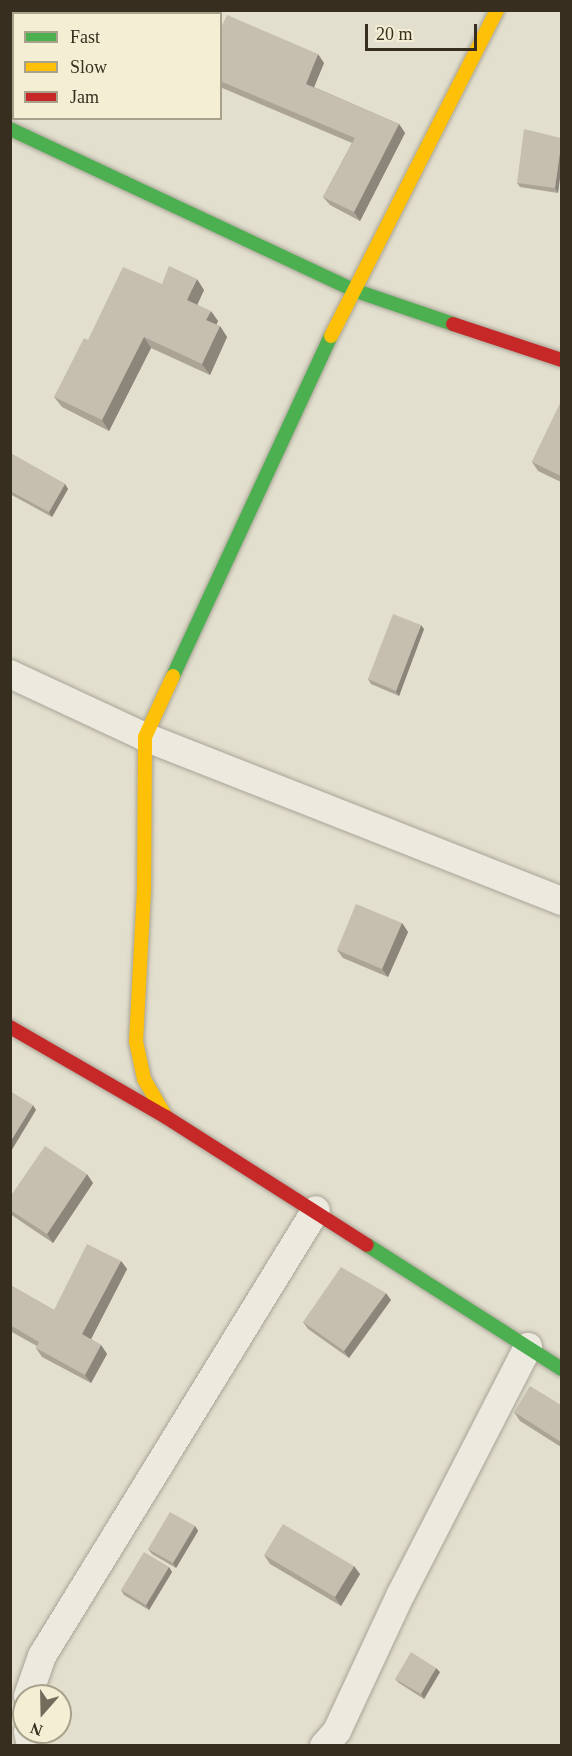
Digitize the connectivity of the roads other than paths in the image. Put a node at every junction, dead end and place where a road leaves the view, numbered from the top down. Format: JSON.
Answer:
{"nodes":[{"id":1,"x":497,"y":10,"type":"edge"},
{"id":2,"x":10,"y":129,"type":"edge"},
{"id":3,"x":353,"y":290,"type":"junction"},
{"id":4,"x":561,"y":360,"type":"edge"},
{"id":5,"x":10,"y":674,"type":"edge"},
{"id":6,"x":145,"y":737,"type":"junction"},
{"id":7,"x":561,"y":901,"type":"edge"},
{"id":8,"x":10,"y":1027,"type":"edge"},
{"id":9,"x":166,"y":1116,"type":"junction"},
{"id":10,"x":315,"y":1209,"type":"junction"},
{"id":11,"x":528,"y":1347,"type":"junction"},
{"id":12,"x":561,"y":1369,"type":"edge"},
{"id":13,"x":32,"y":1684,"type":"edge"},
{"id":14,"x":324,"y":1746,"type":"edge"}],
"edges":[{"from":1,"to":3,"type":"street"},
{"from":2,"to":3,"type":"street"},
{"from":3,"to":4,"type":"street"},
{"from":3,"to":6,"type":"street"},
{"from":5,"to":6,"type":"street"},
{"from":6,"to":7,"type":"street"},
{"from":6,"to":9,"type":"street"},
{"from":8,"to":9,"type":"street"},
{"from":9,"to":10,"type":"street"},
{"from":10,"to":11,"type":"street"},
{"from":10,"to":13,"type":"street"},
{"from":11,"to":12,"type":"street"},
{"from":11,"to":14,"type":"street"}]}
